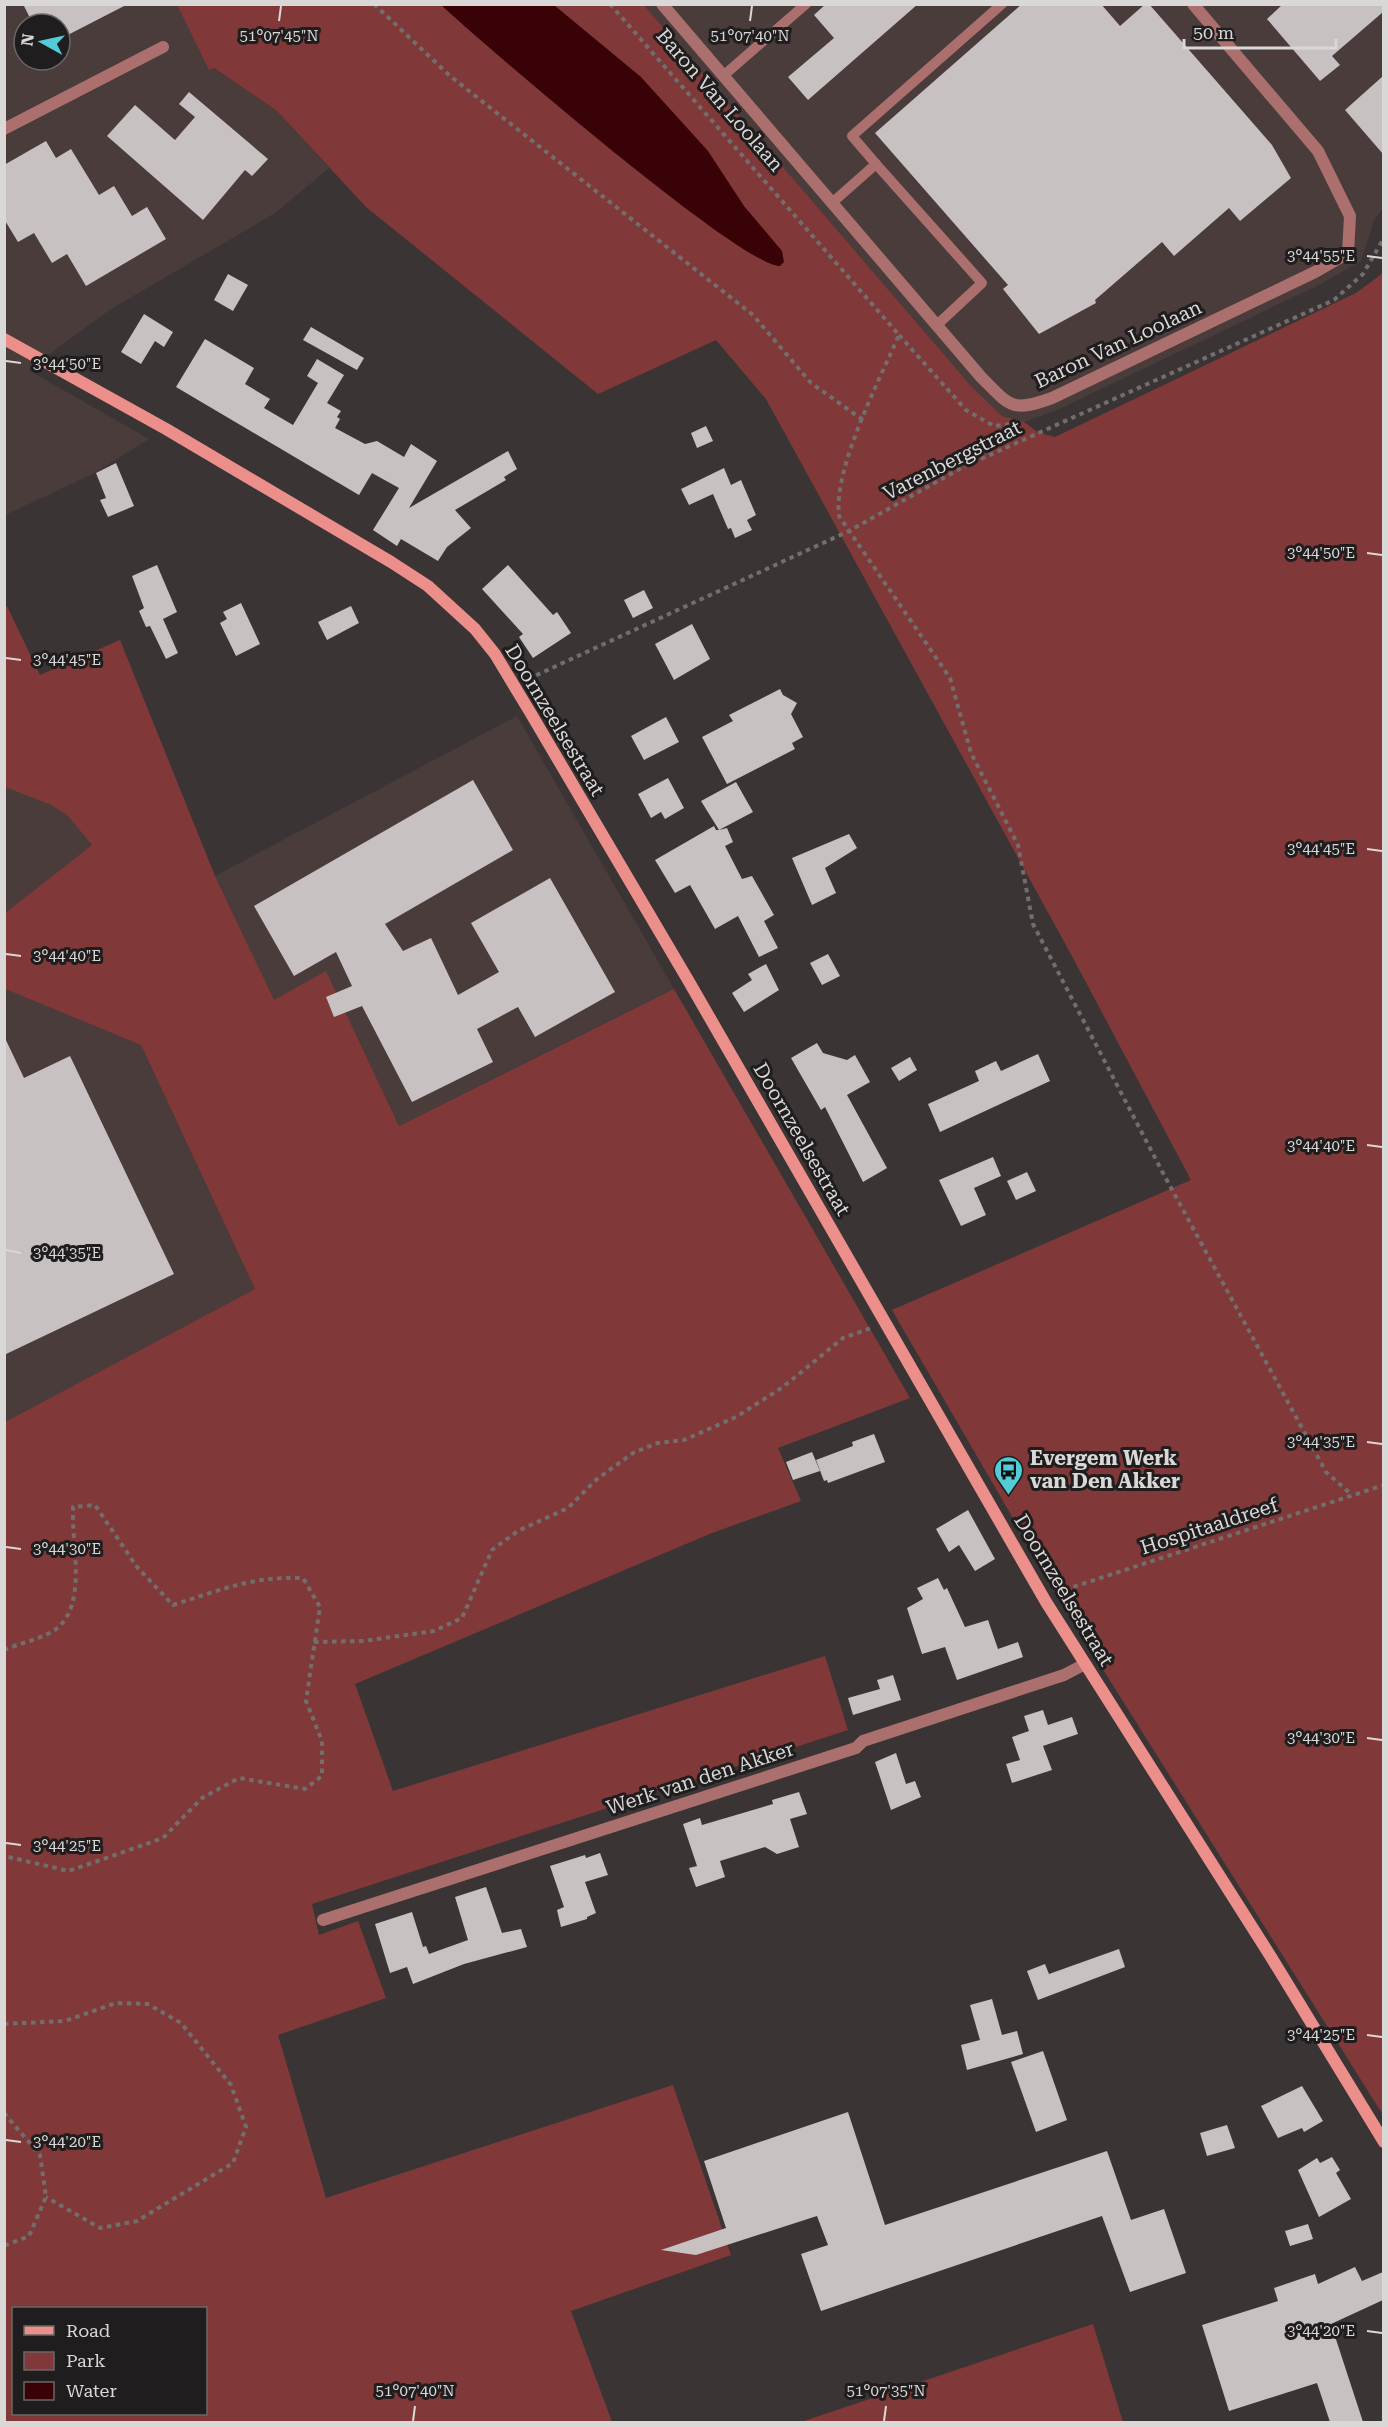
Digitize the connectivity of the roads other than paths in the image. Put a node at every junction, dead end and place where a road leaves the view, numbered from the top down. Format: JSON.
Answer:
{"nodes":[{"id":1,"x":662,"y":4,"type":"edge"},
{"id":2,"x":806,"y":4,"type":"edge"},
{"id":3,"x":1002,"y":4,"type":"edge"},
{"id":4,"x":1193,"y":4,"type":"edge"},
{"id":5,"x":163,"y":47,"type":"dead end"},
{"id":6,"x":723,"y":76,"type":"junction"},
{"id":7,"x":4,"y":129,"type":"edge"},
{"id":8,"x":876,"y":164,"type":"junction"},
{"id":9,"x":833,"y":202,"type":"junction"},
{"id":10,"x":938,"y":324,"type":"junction"},
{"id":11,"x":4,"y":339,"type":"edge"},
{"id":12,"x":1085,"y":1664,"type":"junction"},
{"id":13,"x":323,"y":1920,"type":"dead end"},
{"id":14,"x":1383,"y":2142,"type":"edge"}],
"edges":[{"from":1,"to":6,"type":"street","name":"Baron Van Loolaan"},
{"from":2,"to":6,"type":"lane"},
{"from":3,"to":8,"type":"lane"},
{"from":4,"to":10,"type":"street","name":"Baron Van Loolaan"},
{"from":5,"to":7,"type":"street"},
{"from":6,"to":9,"type":"street","name":"Baron Van Loolaan"},
{"from":8,"to":9,"type":"lane"},
{"from":8,"to":10,"type":"lane"},
{"from":9,"to":10,"type":"street","name":"Baron Van Loolaan"},
{"from":11,"to":12,"type":"main road","name":"Doornzeelsestraat"},
{"from":12,"to":13,"type":"street","name":"Werk van den Akker"},
{"from":12,"to":14,"type":"main road","name":"Doornzeelsestraat"}]}
